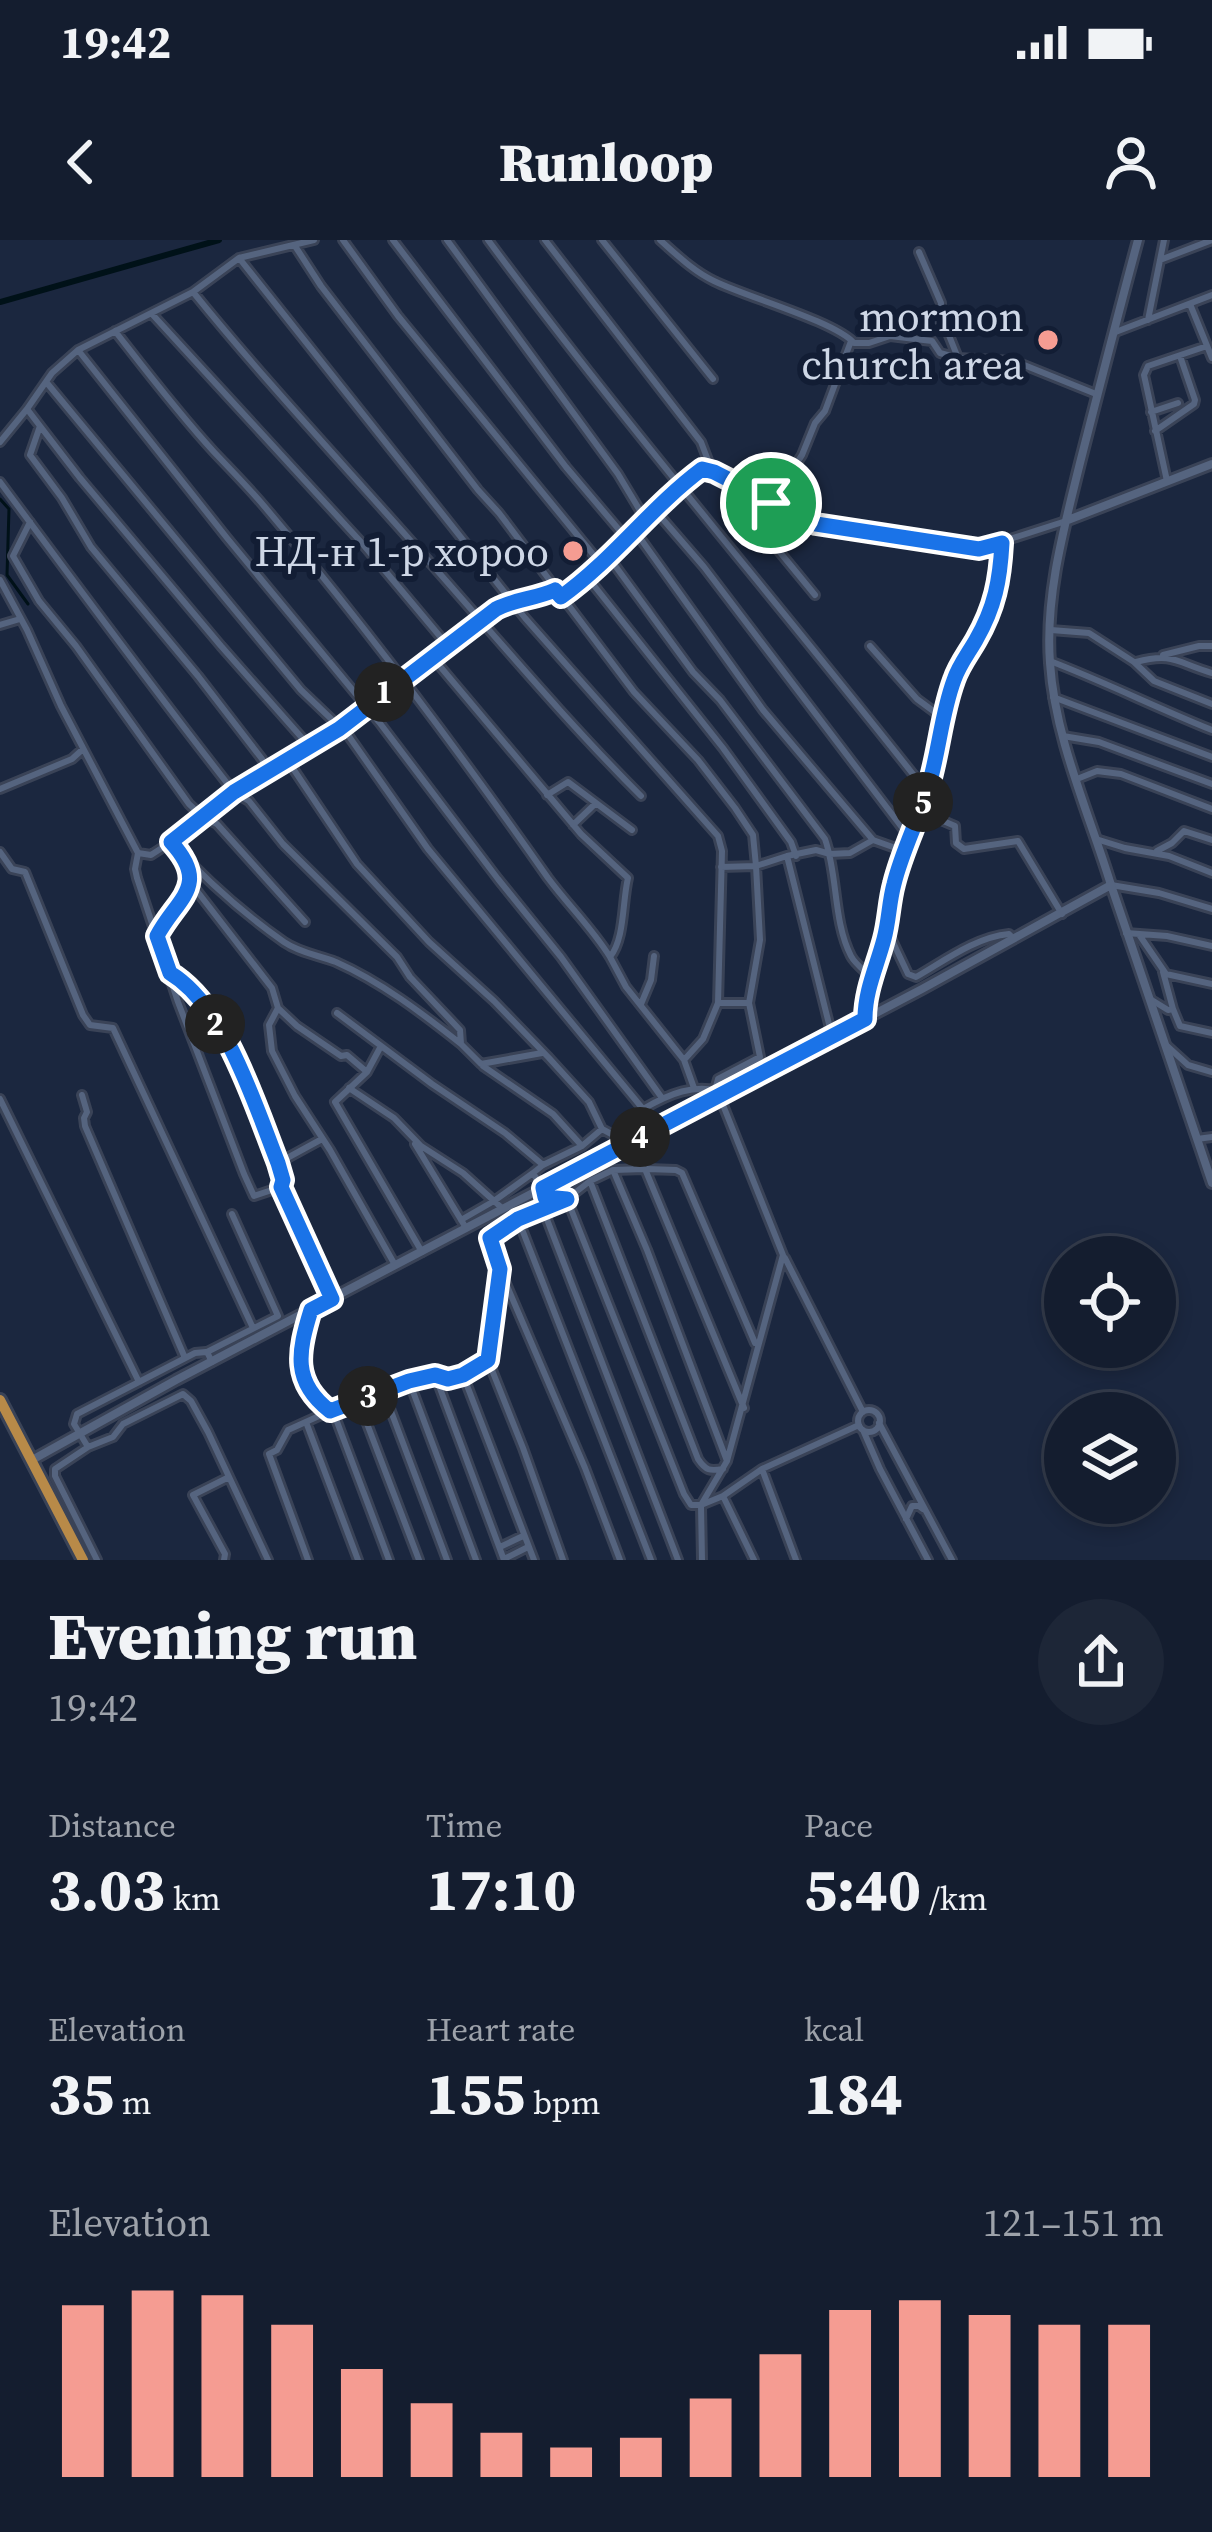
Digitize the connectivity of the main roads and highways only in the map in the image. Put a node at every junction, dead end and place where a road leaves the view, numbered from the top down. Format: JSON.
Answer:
{"nodes":[{"id":1,"x":1138,"y":240,"type":"edge"},
{"id":2,"x":1212,"y":464,"type":"edge"},
{"id":3,"x":1066,"y":521,"type":"junction"},
{"id":4,"x":1111,"y":885,"type":"junction"},
{"id":5,"x":1212,"y":1183,"type":"edge"},
{"id":6,"x":0,"y":1400,"type":"edge"},
{"id":7,"x":32,"y":1460,"type":"junction"},
{"id":8,"x":90,"y":1559,"type":"edge"}],
"edges":[{"from":1,"to":3,"type":"main road"},
{"from":2,"to":3,"type":"main road"},
{"from":3,"to":4,"type":"main road"},
{"from":4,"to":5,"type":"main road"},
{"from":4,"to":7,"type":"main road"},
{"from":6,"to":7,"type":"highway"},
{"from":7,"to":8,"type":"highway"}]}
